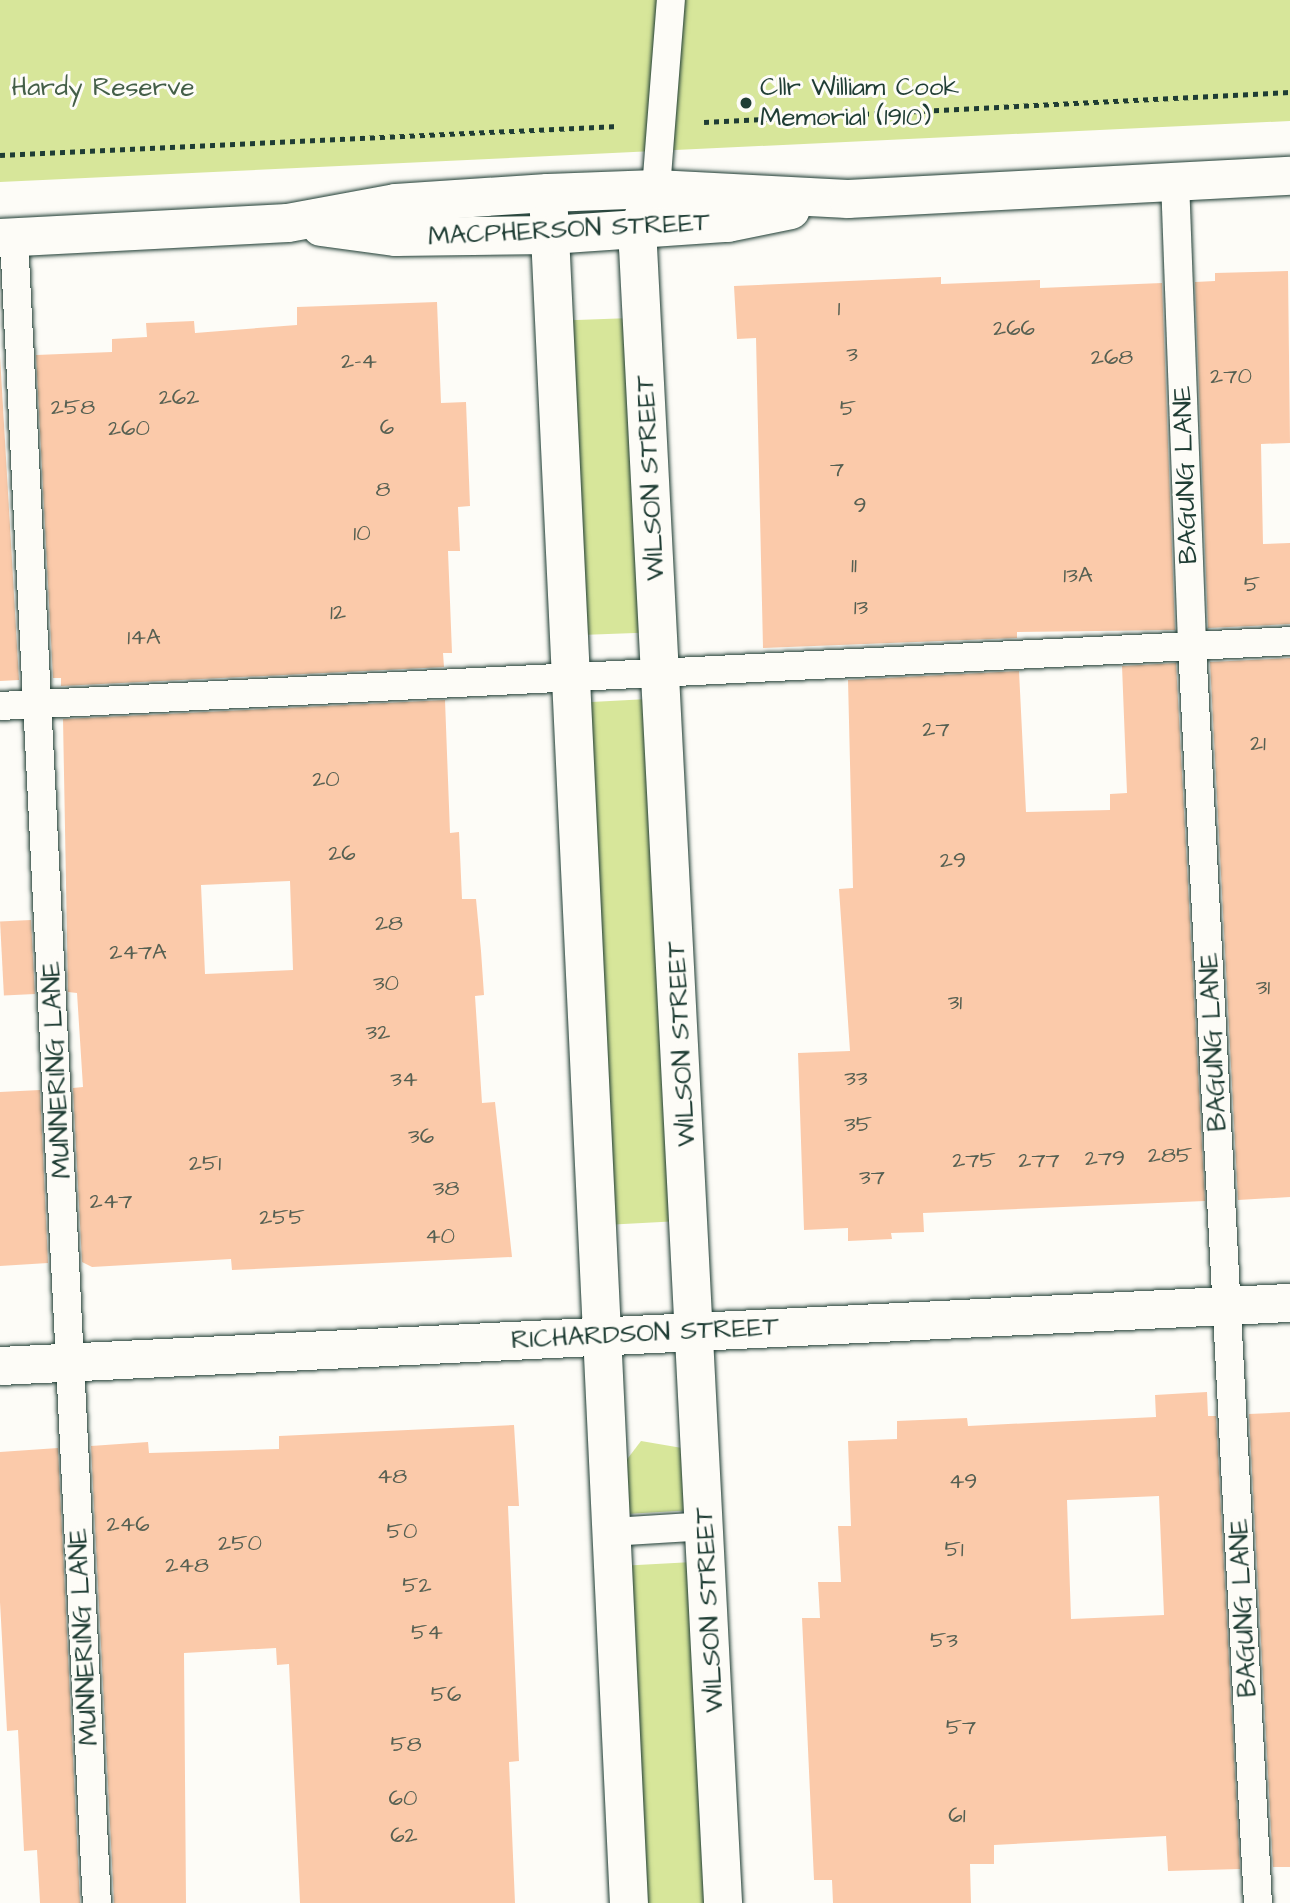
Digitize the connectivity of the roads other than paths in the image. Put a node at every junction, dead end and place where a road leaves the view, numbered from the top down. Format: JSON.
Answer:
{"nodes":[{"id":1,"x":671,"y":0,"type":"edge"},
{"id":2,"x":1290,"y":176,"type":"edge"},
{"id":3,"x":1175,"y":180,"type":"junction"},
{"id":4,"x":656,"y":188,"type":"junction"},
{"id":5,"x":548,"y":193,"type":"junction"},
{"id":6,"x":848,"y":199,"type":"junction"},
{"id":7,"x":288,"y":223,"type":"junction"},
{"id":8,"x":637,"y":231,"type":"junction"},
{"id":9,"x":550,"y":235,"type":"junction"},
{"id":10,"x":7,"y":238,"type":"edge"},
{"id":11,"x":1290,"y":641,"type":"edge"},
{"id":12,"x":1192,"y":645,"type":"junction"},
{"id":13,"x":662,"y":674,"type":"junction"},
{"id":14,"x":568,"y":677,"type":"junction"},
{"id":15,"x":37,"y":705,"type":"junction"},
{"id":16,"x":0,"y":706,"type":"edge"},
{"id":17,"x":1290,"y":1303,"type":"edge"},
{"id":18,"x":1229,"y":1306,"type":"junction"},
{"id":19,"x":697,"y":1331,"type":"junction"},
{"id":20,"x":602,"y":1336,"type":"junction"},
{"id":21,"x":70,"y":1362,"type":"junction"},
{"id":22,"x":0,"y":1366,"type":"edge"},
{"id":23,"x":706,"y":1526,"type":"junction"},
{"id":24,"x":611,"y":1532,"type":"junction"},
{"id":25,"x":97,"y":1903,"type":"edge"},
{"id":26,"x":629,"y":1903,"type":"edge"},
{"id":27,"x":723,"y":1903,"type":"edge"},
{"id":28,"x":1258,"y":1903,"type":"edge"}],
"edges":[{"from":1,"to":4,"type":"lane"},
{"from":2,"to":3,"type":"street","name":"MACPHERSON STREET"},
{"from":3,"to":6,"type":"street","name":"MACPHERSON STREET"},
{"from":3,"to":12,"type":"lane","name":"BAGUNG LANE"},
{"from":4,"to":5,"type":"street","name":"MACPHERSON STREET"},
{"from":4,"to":6,"type":"street","name":"MACPHERSON STREET"},
{"from":4,"to":8,"type":"street","name":"WILSON STREET"},
{"from":5,"to":7,"type":"street","name":"MACPHERSON STREET"},
{"from":5,"to":9,"type":"street"},
{"from":6,"to":8,"type":"street","name":"MACPHERSON STREET"},
{"from":7,"to":9,"type":"street","name":"MACPHERSON STREET"},
{"from":7,"to":10,"type":"street","name":"MACPHERSON STREET"},
{"from":8,"to":9,"type":"street","name":"MACPHERSON STREET"},
{"from":8,"to":13,"type":"street","name":"WILSON STREET"},
{"from":9,"to":14,"type":"street"},
{"from":10,"to":15,"type":"lane","name":"MUNNERING LANE"},
{"from":11,"to":12,"type":"lane"},
{"from":12,"to":13,"type":"lane"},
{"from":12,"to":18,"type":"lane","name":"BAGUNG LANE"},
{"from":13,"to":14,"type":"lane"},
{"from":13,"to":19,"type":"street","name":"WILSON STREET"},
{"from":14,"to":15,"type":"lane"},
{"from":14,"to":20,"type":"street"},
{"from":15,"to":16,"type":"lane"},
{"from":15,"to":21,"type":"lane","name":"MUNNERING LANE"},
{"from":17,"to":18,"type":"street","name":"RICHARDSON STREET"},
{"from":18,"to":19,"type":"street","name":"RICHARDSON STREET"},
{"from":18,"to":28,"type":"lane","name":"BAGUNG LANE"},
{"from":19,"to":20,"type":"street","name":"RICHARDSON STREET"},
{"from":19,"to":23,"type":"street","name":"WILSON STREET"},
{"from":20,"to":21,"type":"street","name":"RICHARDSON STREET"},
{"from":20,"to":24,"type":"street"},
{"from":21,"to":22,"type":"street","name":"RICHARDSON STREET"},
{"from":21,"to":25,"type":"lane","name":"MUNNERING LANE"},
{"from":23,"to":24,"type":"lane"},
{"from":23,"to":27,"type":"street","name":"WILSON STREET"},
{"from":24,"to":26,"type":"street"}]}
